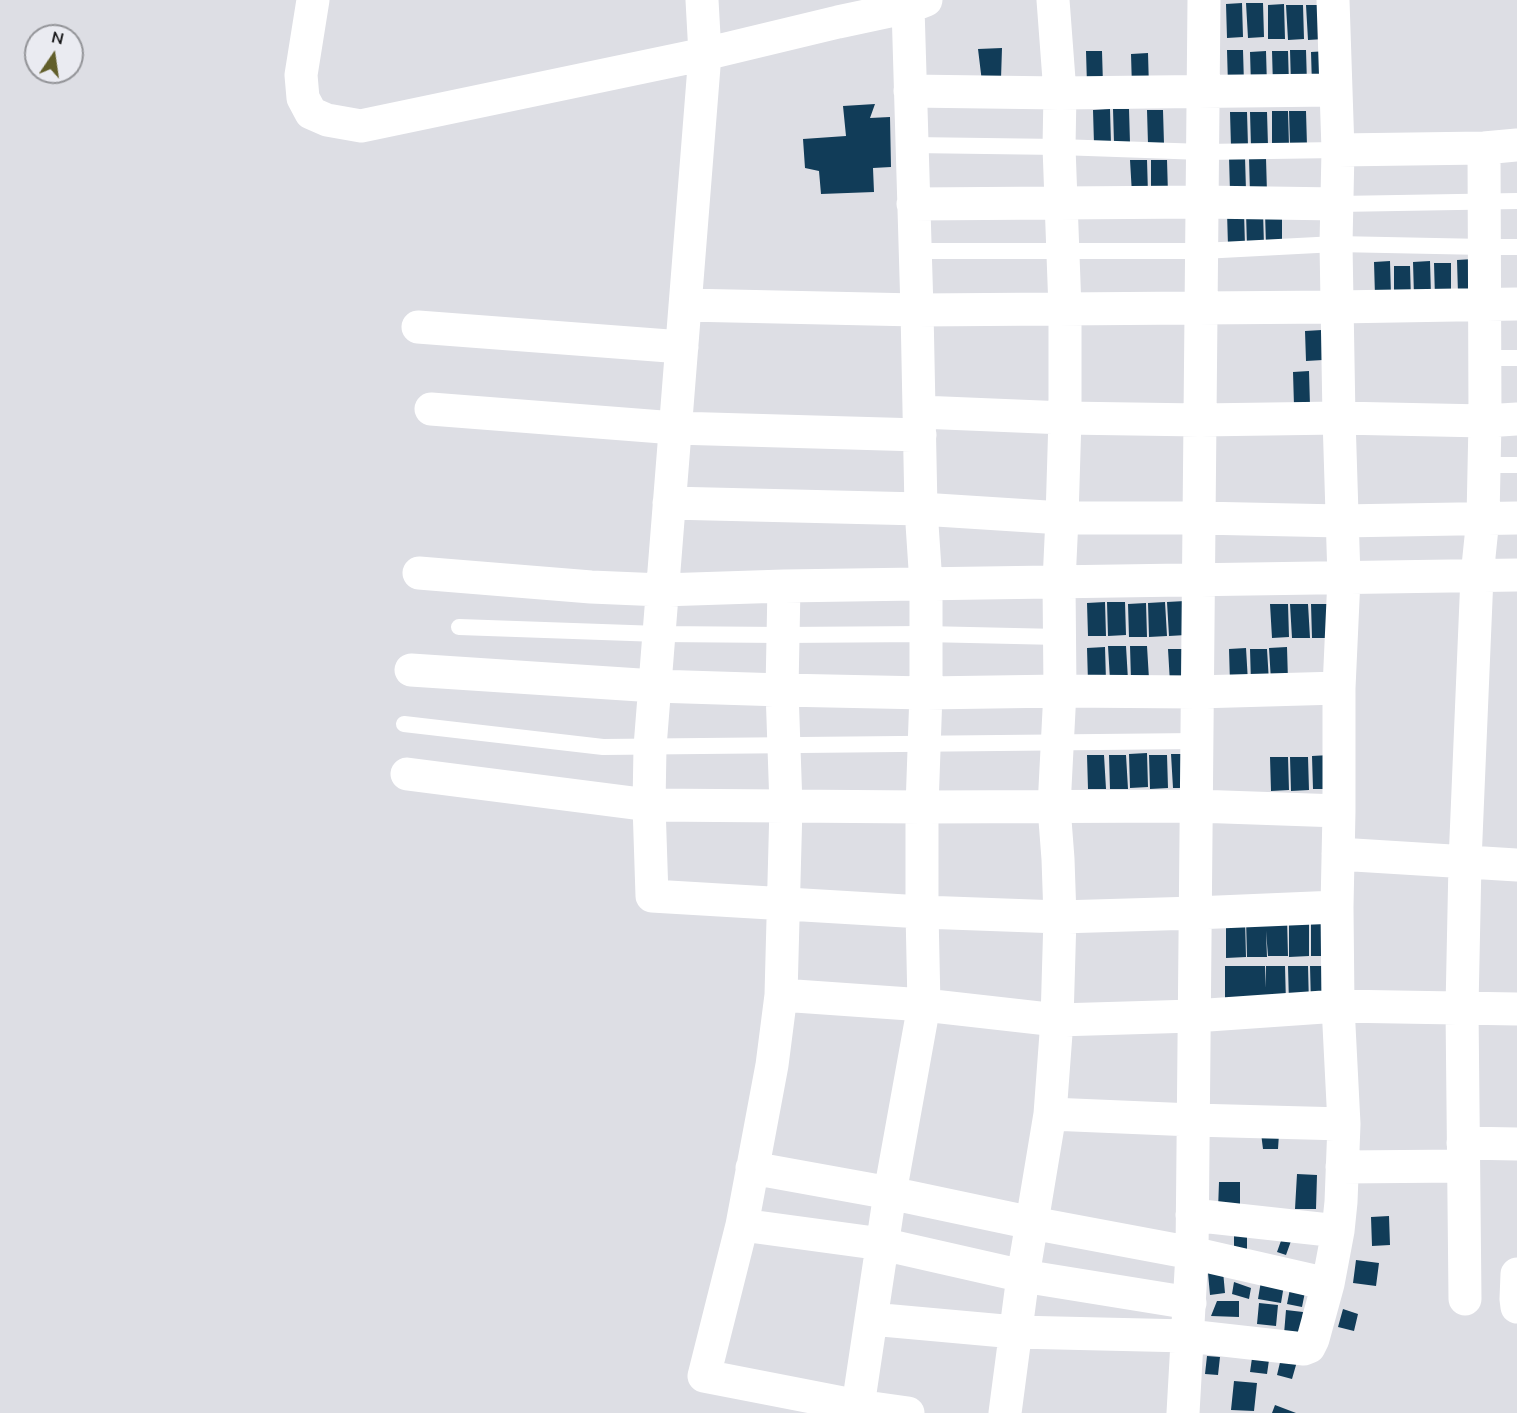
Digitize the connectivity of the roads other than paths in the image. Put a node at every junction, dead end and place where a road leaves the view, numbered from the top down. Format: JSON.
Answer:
{"nodes":[{"id":1,"x":313,"y":0,"type":"edge"},
{"id":2,"x":702,"y":0,"type":"edge"},
{"id":3,"x":1053,"y":0,"type":"edge"},
{"id":4,"x":1204,"y":0,"type":"edge"},
{"id":5,"x":1333,"y":0,"type":"edge"},
{"id":6,"x":917,"y":3,"type":"edge"},
{"id":7,"x":836,"y":11,"type":"edge"},
{"id":8,"x":705,"y":54,"type":"junction"},
{"id":9,"x":1335,"y":90,"type":"junction"},
{"id":10,"x":910,"y":92,"type":"junction"},
{"id":11,"x":1203,"y":92,"type":"junction"},
{"id":12,"x":1060,"y":93,"type":"junction"},
{"id":13,"x":912,"y":145,"type":"junction"},
{"id":14,"x":1517,"y":145,"type":"edge"},
{"id":15,"x":1059,"y":147,"type":"junction"},
{"id":16,"x":1484,"y":148,"type":"junction"},
{"id":17,"x":1338,"y":150,"type":"junction"},
{"id":18,"x":1203,"y":152,"type":"junction"},
{"id":19,"x":1485,"y":201,"type":"junction"},
{"id":20,"x":1517,"y":201,"type":"edge"},
{"id":21,"x":1061,"y":202,"type":"junction"},
{"id":22,"x":1202,"y":202,"type":"junction"},
{"id":23,"x":913,"y":204,"type":"junction"},
{"id":24,"x":1338,"y":204,"type":"junction"},
{"id":25,"x":1336,"y":244,"type":"junction"},
{"id":26,"x":1485,"y":247,"type":"junction"},
{"id":27,"x":1517,"y":247,"type":"edge"},
{"id":28,"x":915,"y":250,"type":"junction"},
{"id":29,"x":1063,"y":250,"type":"junction"},
{"id":30,"x":1202,"y":251,"type":"junction"},
{"id":31,"x":1501,"y":304,"type":"edge"},
{"id":32,"x":685,"y":305,"type":"junction"},
{"id":33,"x":1201,"y":308,"type":"junction"},
{"id":34,"x":1337,"y":308,"type":"junction"},
{"id":35,"x":1065,"y":309,"type":"junction"},
{"id":36,"x":917,"y":310,"type":"junction"},
{"id":37,"x":418,"y":327,"type":"dead end"},
{"id":38,"x":682,"y":347,"type":"junction"},
{"id":39,"x":1485,"y":358,"type":"junction"},
{"id":40,"x":1517,"y":358,"type":"edge"},
{"id":41,"x":431,"y":409,"type":"dead end"},
{"id":42,"x":1065,"y":418,"type":"junction"},
{"id":43,"x":1339,"y":418,"type":"junction"},
{"id":44,"x":1517,"y":419,"type":"edge"},
{"id":45,"x":1200,"y":420,"type":"junction"},
{"id":46,"x":1485,"y":421,"type":"junction"},
{"id":47,"x":920,"y":424,"type":"junction"},
{"id":48,"x":675,"y":428,"type":"junction"},
{"id":49,"x":1484,"y":465,"type":"junction"},
{"id":50,"x":1517,"y":465,"type":"edge"},
{"id":51,"x":669,"y":503,"type":"junction"},
{"id":52,"x":921,"y":509,"type":"junction"},
{"id":53,"x":1062,"y":518,"type":"junction"},
{"id":54,"x":1199,"y":518,"type":"junction"},
{"id":55,"x":1483,"y":518,"type":"junction"},
{"id":56,"x":1517,"y":518,"type":"edge"},
{"id":57,"x":1341,"y":521,"type":"junction"},
{"id":58,"x":419,"y":573,"type":"dead end"},
{"id":59,"x":1517,"y":575,"type":"edge"},
{"id":60,"x":1477,"y":576,"type":"junction"},
{"id":61,"x":1344,"y":578,"type":"junction"},
{"id":62,"x":1199,"y":579,"type":"junction"},
{"id":63,"x":1059,"y":582,"type":"junction"},
{"id":64,"x":926,"y":584,"type":"junction"},
{"id":65,"x":784,"y":586,"type":"junction"},
{"id":66,"x":663,"y":590,"type":"junction"},
{"id":67,"x":459,"y":627,"type":"dead end"},
{"id":68,"x":659,"y":634,"type":"junction"},
{"id":69,"x":926,"y":634,"type":"junction"},
{"id":70,"x":782,"y":635,"type":"junction"},
{"id":71,"x":1059,"y":637,"type":"junction"},
{"id":72,"x":411,"y":670,"type":"dead end"},
{"id":73,"x":655,"y":686,"type":"junction"},
{"id":74,"x":1340,"y":688,"type":"junction"},
{"id":75,"x":782,"y":690,"type":"junction"},
{"id":76,"x":1060,"y":692,"type":"junction"},
{"id":77,"x":1197,"y":692,"type":"junction"},
{"id":78,"x":926,"y":693,"type":"junction"},
{"id":79,"x":404,"y":724,"type":"dead end"},
{"id":80,"x":1197,"y":741,"type":"junction"},
{"id":81,"x":1057,"y":742,"type":"junction"},
{"id":82,"x":924,"y":744,"type":"junction"},
{"id":83,"x":784,"y":745,"type":"junction"},
{"id":84,"x":650,"y":747,"type":"junction"},
{"id":85,"x":407,"y":774,"type":"dead end"},
{"id":86,"x":649,"y":805,"type":"junction"},
{"id":87,"x":786,"y":806,"type":"junction"},
{"id":88,"x":1196,"y":806,"type":"junction"},
{"id":89,"x":922,"y":807,"type":"junction"},
{"id":90,"x":1054,"y":807,"type":"junction"},
{"id":91,"x":1339,"y":811,"type":"junction"},
{"id":92,"x":1338,"y":854,"type":"junction"},
{"id":93,"x":1465,"y":862,"type":"junction"},
{"id":94,"x":1517,"y":866,"type":"edge"},
{"id":95,"x":783,"y":905,"type":"junction"},
{"id":96,"x":1337,"y":906,"type":"junction"},
{"id":97,"x":922,"y":912,"type":"junction"},
{"id":98,"x":1195,"y":913,"type":"junction"},
{"id":99,"x":1060,"y":917,"type":"junction"},
{"id":100,"x":781,"y":995,"type":"junction"},
{"id":101,"x":924,"y":1005,"type":"junction"},
{"id":102,"x":1338,"y":1006,"type":"junction"},
{"id":103,"x":1462,"y":1008,"type":"junction"},
{"id":104,"x":1517,"y":1009,"type":"edge"},
{"id":105,"x":1194,"y":1016,"type":"junction"},
{"id":106,"x":1058,"y":1020,"type":"junction"},
{"id":107,"x":1050,"y":1114,"type":"junction"},
{"id":108,"x":1193,"y":1120,"type":"junction"},
{"id":109,"x":1344,"y":1124,"type":"junction"},
{"id":110,"x":1517,"y":1144,"type":"edge"},
{"id":111,"x":1463,"y":1154,"type":"junction"},
{"id":112,"x":1342,"y":1167,"type":"junction"},
{"id":113,"x":752,"y":1168,"type":"junction"},
{"id":114,"x":890,"y":1193,"type":"junction"},
{"id":115,"x":1192,"y":1215,"type":"junction"},
{"id":116,"x":1032,"y":1223,"type":"junction"},
{"id":117,"x":742,"y":1224,"type":"junction"},
{"id":118,"x":1338,"y":1231,"type":"junction"},
{"id":119,"x":882,"y":1244,"type":"junction"},
{"id":120,"x":1192,"y":1253,"type":"junction"},
{"id":121,"x":1517,"y":1275,"type":"edge"},
{"id":122,"x":1023,"y":1276,"type":"junction"},
{"id":123,"x":1328,"y":1284,"type":"junction"},
{"id":124,"x":1465,"y":1299,"type":"dead end"},
{"id":125,"x":1190,"y":1303,"type":"junction"},
{"id":126,"x":1517,"y":1306,"type":"edge"},
{"id":127,"x":871,"y":1319,"type":"junction"},
{"id":128,"x":1015,"y":1332,"type":"junction"},
{"id":129,"x":1188,"y":1336,"type":"junction"},
{"id":130,"x":858,"y":1406,"type":"junction"},
{"id":131,"x":908,"y":1413,"type":"edge"},
{"id":132,"x":1005,"y":1413,"type":"edge"},
{"id":133,"x":1183,"y":1413,"type":"edge"}],
"edges":[{"from":1,"to":8,"type":"street"},
{"from":2,"to":8,"type":"street"},
{"from":3,"to":12,"type":"street"},
{"from":4,"to":11,"type":"street"},
{"from":5,"to":9,"type":"street"},
{"from":6,"to":7,"type":"street"},
{"from":6,"to":10,"type":"street"},
{"from":7,"to":8,"type":"street"},
{"from":8,"to":32,"type":"street"},
{"from":9,"to":11,"type":"street"},
{"from":9,"to":17,"type":"street"},
{"from":10,"to":12,"type":"street"},
{"from":10,"to":13,"type":"street"},
{"from":11,"to":12,"type":"street"},
{"from":11,"to":18,"type":"street"},
{"from":12,"to":15,"type":"street"},
{"from":13,"to":15,"type":"lane"},
{"from":13,"to":23,"type":"street"},
{"from":14,"to":16,"type":"street"},
{"from":15,"to":18,"type":"lane"},
{"from":15,"to":21,"type":"street"},
{"from":16,"to":17,"type":"street"},
{"from":16,"to":19,"type":"street"},
{"from":17,"to":18,"type":"lane"},
{"from":17,"to":24,"type":"street"},
{"from":18,"to":22,"type":"street"},
{"from":19,"to":20,"type":"lane"},
{"from":19,"to":24,"type":"lane"},
{"from":19,"to":26,"type":"street"},
{"from":21,"to":22,"type":"street"},
{"from":21,"to":23,"type":"street"},
{"from":21,"to":29,"type":"street"},
{"from":22,"to":24,"type":"street"},
{"from":22,"to":30,"type":"street"},
{"from":23,"to":28,"type":"street"},
{"from":24,"to":25,"type":"street"},
{"from":25,"to":26,"type":"lane"},
{"from":25,"to":30,"type":"lane"},
{"from":25,"to":34,"type":"street"},
{"from":26,"to":27,"type":"lane"},
{"from":26,"to":31,"type":"street"},
{"from":28,"to":29,"type":"lane"},
{"from":28,"to":36,"type":"street"},
{"from":29,"to":30,"type":"lane"},
{"from":29,"to":35,"type":"street"},
{"from":30,"to":33,"type":"street"},
{"from":31,"to":34,"type":"street"},
{"from":31,"to":39,"type":"street"},
{"from":32,"to":36,"type":"street"},
{"from":32,"to":38,"type":"street"},
{"from":33,"to":34,"type":"street"},
{"from":33,"to":35,"type":"street"},
{"from":33,"to":45,"type":"street"},
{"from":34,"to":43,"type":"street"},
{"from":35,"to":36,"type":"street"},
{"from":35,"to":42,"type":"street"},
{"from":36,"to":47,"type":"street"},
{"from":37,"to":38,"type":"street"},
{"from":38,"to":48,"type":"street"},
{"from":39,"to":40,"type":"lane"},
{"from":39,"to":46,"type":"street"},
{"from":41,"to":48,"type":"street"},
{"from":42,"to":45,"type":"street"},
{"from":42,"to":47,"type":"street"},
{"from":42,"to":53,"type":"street"},
{"from":43,"to":45,"type":"street"},
{"from":43,"to":46,"type":"street"},
{"from":43,"to":57,"type":"street"},
{"from":44,"to":46,"type":"street"},
{"from":45,"to":54,"type":"street"},
{"from":46,"to":49,"type":"street"},
{"from":47,"to":48,"type":"street"},
{"from":47,"to":52,"type":"street"},
{"from":48,"to":51,"type":"street"},
{"from":49,"to":50,"type":"lane"},
{"from":49,"to":55,"type":"street"},
{"from":51,"to":52,"type":"street"},
{"from":51,"to":66,"type":"street"},
{"from":52,"to":53,"type":"street"},
{"from":52,"to":64,"type":"street"},
{"from":53,"to":54,"type":"street"},
{"from":53,"to":63,"type":"street"},
{"from":54,"to":57,"type":"street"},
{"from":54,"to":62,"type":"street"},
{"from":55,"to":56,"type":"street"},
{"from":55,"to":57,"type":"street"},
{"from":55,"to":60,"type":"street"},
{"from":57,"to":61,"type":"street"},
{"from":58,"to":66,"type":"street"},
{"from":59,"to":60,"type":"street"},
{"from":60,"to":61,"type":"street"},
{"from":60,"to":93,"type":"street"},
{"from":61,"to":62,"type":"street"},
{"from":61,"to":74,"type":"street"},
{"from":62,"to":63,"type":"street"},
{"from":62,"to":77,"type":"street"},
{"from":63,"to":64,"type":"street"},
{"from":63,"to":71,"type":"street"},
{"from":64,"to":65,"type":"street"},
{"from":64,"to":69,"type":"street"},
{"from":65,"to":66,"type":"street"},
{"from":65,"to":70,"type":"street"},
{"from":66,"to":68,"type":"street"},
{"from":67,"to":68,"type":"lane"},
{"from":68,"to":70,"type":"lane"},
{"from":68,"to":73,"type":"street"},
{"from":69,"to":70,"type":"lane"},
{"from":69,"to":71,"type":"lane"},
{"from":69,"to":78,"type":"street"},
{"from":70,"to":75,"type":"street"},
{"from":71,"to":76,"type":"street"},
{"from":72,"to":73,"type":"street"},
{"from":73,"to":75,"type":"street"},
{"from":73,"to":84,"type":"street"},
{"from":74,"to":77,"type":"street"},
{"from":74,"to":91,"type":"street"},
{"from":75,"to":78,"type":"street"},
{"from":75,"to":83,"type":"street"},
{"from":76,"to":77,"type":"street"},
{"from":76,"to":78,"type":"street"},
{"from":76,"to":81,"type":"street"},
{"from":77,"to":80,"type":"street"},
{"from":78,"to":82,"type":"street"},
{"from":79,"to":84,"type":"lane"},
{"from":80,"to":81,"type":"lane"},
{"from":80,"to":88,"type":"street"},
{"from":81,"to":82,"type":"lane"},
{"from":81,"to":90,"type":"street"},
{"from":82,"to":83,"type":"lane"},
{"from":82,"to":89,"type":"street"},
{"from":83,"to":84,"type":"lane"},
{"from":83,"to":87,"type":"street"},
{"from":84,"to":86,"type":"street"},
{"from":85,"to":86,"type":"street"},
{"from":86,"to":87,"type":"street"},
{"from":86,"to":95,"type":"street"},
{"from":87,"to":89,"type":"street"},
{"from":87,"to":95,"type":"street"},
{"from":88,"to":90,"type":"street"},
{"from":88,"to":91,"type":"street"},
{"from":88,"to":98,"type":"street"},
{"from":89,"to":90,"type":"street"},
{"from":89,"to":97,"type":"street"},
{"from":90,"to":99,"type":"street"},
{"from":91,"to":92,"type":"street"},
{"from":92,"to":93,"type":"street"},
{"from":92,"to":96,"type":"street"},
{"from":93,"to":94,"type":"street"},
{"from":93,"to":103,"type":"street"},
{"from":95,"to":97,"type":"street"},
{"from":95,"to":100,"type":"street"},
{"from":96,"to":98,"type":"street"},
{"from":96,"to":102,"type":"street"},
{"from":97,"to":99,"type":"street"},
{"from":97,"to":101,"type":"street"},
{"from":98,"to":99,"type":"street"},
{"from":98,"to":105,"type":"street"},
{"from":99,"to":106,"type":"street"},
{"from":100,"to":101,"type":"street"},
{"from":100,"to":113,"type":"street"},
{"from":101,"to":106,"type":"street"},
{"from":101,"to":114,"type":"street"},
{"from":102,"to":103,"type":"street"},
{"from":102,"to":105,"type":"street"},
{"from":102,"to":109,"type":"street"},
{"from":103,"to":104,"type":"street"},
{"from":103,"to":111,"type":"street"},
{"from":105,"to":106,"type":"street"},
{"from":105,"to":108,"type":"street"},
{"from":106,"to":107,"type":"street"},
{"from":107,"to":108,"type":"street"},
{"from":107,"to":116,"type":"street"},
{"from":108,"to":109,"type":"street"},
{"from":108,"to":115,"type":"street"},
{"from":109,"to":112,"type":"street"},
{"from":110,"to":111,"type":"street"},
{"from":111,"to":112,"type":"street"},
{"from":111,"to":124,"type":"street"},
{"from":112,"to":118,"type":"street"},
{"from":113,"to":114,"type":"street"},
{"from":113,"to":117,"type":"street"},
{"from":114,"to":116,"type":"street"},
{"from":114,"to":119,"type":"street"},
{"from":115,"to":118,"type":"street"},
{"from":115,"to":120,"type":"street"},
{"from":116,"to":120,"type":"street"},
{"from":116,"to":122,"type":"street"},
{"from":117,"to":119,"type":"street"},
{"from":117,"to":130,"type":"street"},
{"from":118,"to":123,"type":"street"},
{"from":119,"to":122,"type":"street"},
{"from":119,"to":127,"type":"street"},
{"from":120,"to":123,"type":"street"},
{"from":120,"to":125,"type":"street"},
{"from":121,"to":126,"type":"street"},
{"from":122,"to":125,"type":"street"},
{"from":122,"to":128,"type":"street"},
{"from":123,"to":129,"type":"street"},
{"from":125,"to":129,"type":"street"},
{"from":127,"to":128,"type":"street"},
{"from":127,"to":130,"type":"street"},
{"from":128,"to":129,"type":"street"},
{"from":128,"to":132,"type":"street"},
{"from":129,"to":133,"type":"street"},
{"from":130,"to":131,"type":"street"}]}
